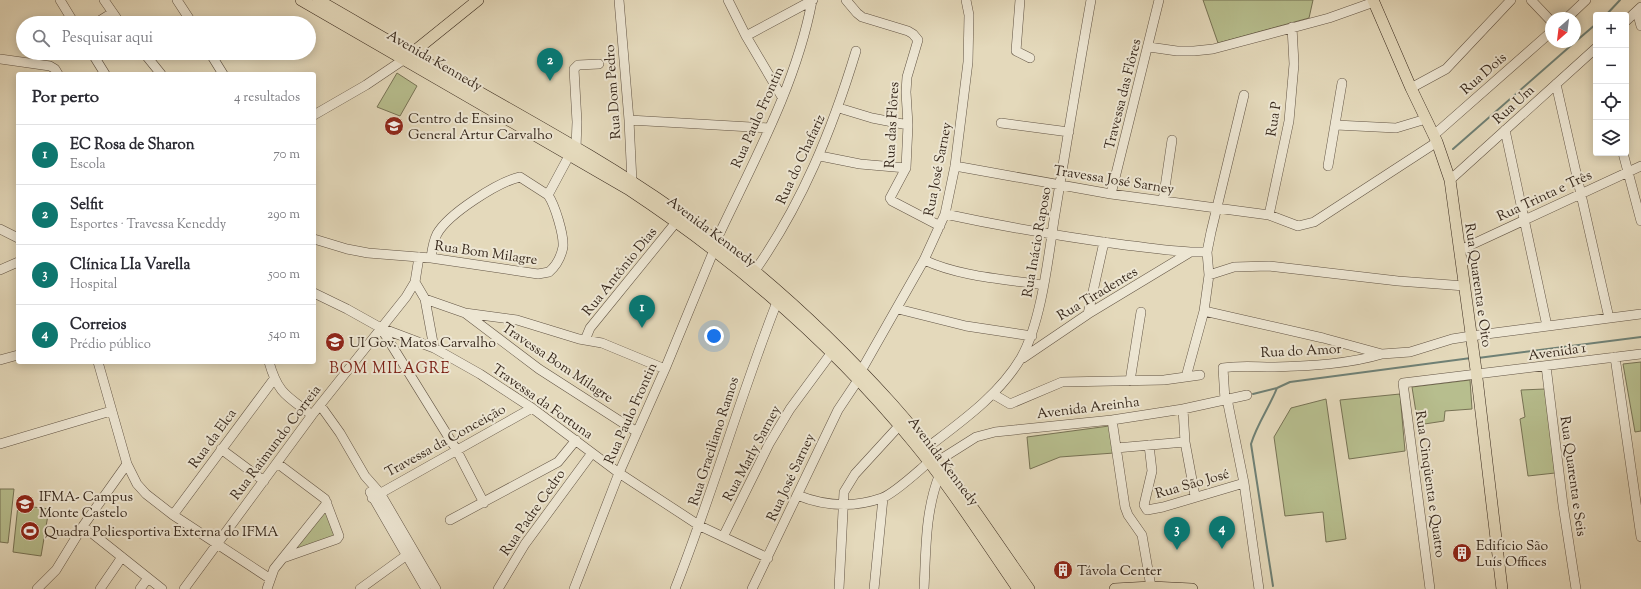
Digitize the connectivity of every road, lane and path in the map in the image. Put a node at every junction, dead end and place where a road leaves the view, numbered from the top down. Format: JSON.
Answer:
{"nodes":[{"id":1,"x":60,"y":0,"type":"edge"},
{"id":2,"x":104,"y":0,"type":"edge"},
{"id":3,"x":178,"y":0,"type":"edge"},
{"id":4,"x":301,"y":0,"type":"edge"},
{"id":5,"x":318,"y":0,"type":"edge"},
{"id":6,"x":478,"y":0,"type":"edge"},
{"id":7,"x":618,"y":0,"type":"edge"},
{"id":8,"x":728,"y":0,"type":"edge"},
{"id":9,"x":812,"y":0,"type":"edge"},
{"id":10,"x":846,"y":0,"type":"edge"},
{"id":11,"x":966,"y":0,"type":"edge"},
{"id":12,"x":1020,"y":0,"type":"edge"},
{"id":13,"x":1091,"y":0,"type":"edge"},
{"id":14,"x":1149,"y":0,"type":"edge"},
{"id":15,"x":1511,"y":0,"type":"edge"},
{"id":16,"x":1531,"y":0,"type":"edge"},
{"id":17,"x":1586,"y":0,"type":"edge"},
{"id":18,"x":1159,"y":1,"type":"edge"},
{"id":19,"x":1373,"y":1,"type":"edge"},
{"id":20,"x":1639,"y":9,"type":"edge"},
{"id":21,"x":1573,"y":12,"type":"edge"},
{"id":22,"x":112,"y":14,"type":"joint"},
{"id":23,"x":1545,"y":15,"type":"edge"},
{"id":24,"x":70,"y":16,"type":"edge"},
{"id":25,"x":108,"y":16,"type":"edge"},
{"id":26,"x":188,"y":16,"type":"edge"},
{"id":27,"x":1629,"y":18,"type":"edge"},
{"id":28,"x":1641,"y":26,"type":"edge"},
{"id":29,"x":1292,"y":27,"type":"junction"},
{"id":30,"x":746,"y":36,"type":"junction"},
{"id":31,"x":1545,"y":38,"type":"edge"},
{"id":32,"x":1149,"y":47,"type":"junction"},
{"id":33,"x":856,"y":51,"type":"dead end"},
{"id":34,"x":1593,"y":52,"type":"edge"},
{"id":35,"x":408,"y":57,"type":"junction"},
{"id":36,"x":1030,"y":58,"type":"dead end"},
{"id":37,"x":0,"y":59,"type":"edge"},
{"id":38,"x":96,"y":60,"type":"edge"},
{"id":39,"x":150,"y":60,"type":"edge"},
{"id":40,"x":214,"y":60,"type":"edge"},
{"id":41,"x":598,"y":64,"type":"dead end"},
{"id":42,"x":56,"y":71,"type":"edge"},
{"id":43,"x":104,"y":72,"type":"edge"},
{"id":44,"x":159,"y":72,"type":"edge"},
{"id":45,"x":220,"y":72,"type":"edge"},
{"id":46,"x":1342,"y":83,"type":"dead end"},
{"id":47,"x":1556,"y":84,"type":"junction"},
{"id":48,"x":1411,"y":88,"type":"junction"},
{"id":49,"x":1244,"y":96,"type":"dead end"},
{"id":50,"x":782,"y":97,"type":"junction"},
{"id":51,"x":839,"y":108,"type":"junction"},
{"id":52,"x":316,"y":114,"type":"edge"},
{"id":53,"x":1426,"y":119,"type":"junction"},
{"id":54,"x":629,"y":120,"type":"junction"},
{"id":55,"x":1001,"y":123,"type":"dead end"},
{"id":56,"x":1336,"y":125,"type":"junction"},
{"id":57,"x":908,"y":126,"type":"junction"},
{"id":58,"x":769,"y":128,"type":"junction"},
{"id":59,"x":1505,"y":130,"type":"junction"},
{"id":60,"x":1069,"y":132,"type":"junction"},
{"id":61,"x":1436,"y":139,"type":"junction"},
{"id":62,"x":1172,"y":140,"type":"dead end"},
{"id":63,"x":573,"y":151,"type":"junction"},
{"id":64,"x":820,"y":156,"type":"junction"},
{"id":65,"x":1624,"y":156,"type":"edge"},
{"id":66,"x":955,"y":166,"type":"junction"},
{"id":67,"x":1328,"y":166,"type":"dead end"},
{"id":68,"x":1641,"y":166,"type":"edge"},
{"id":69,"x":906,"y":168,"type":"junction"},
{"id":70,"x":1628,"y":172,"type":"junction"},
{"id":71,"x":1450,"y":180,"type":"junction"},
{"id":72,"x":632,"y":182,"type":"junction"},
{"id":73,"x":1060,"y":185,"type":"junction"},
{"id":74,"x":1582,"y":193,"type":"junction"},
{"id":75,"x":1111,"y":194,"type":"junction"},
{"id":76,"x":548,"y":195,"type":"junction"},
{"id":77,"x":1163,"y":201,"type":"junction"},
{"id":78,"x":1216,"y":207,"type":"junction"},
{"id":79,"x":945,"y":214,"type":"junction"},
{"id":80,"x":1269,"y":215,"type":"junction"},
{"id":81,"x":1524,"y":220,"type":"junction"},
{"id":82,"x":1641,"y":221,"type":"edge"},
{"id":83,"x":677,"y":222,"type":"junction"},
{"id":84,"x":940,"y":226,"type":"junction"},
{"id":85,"x":0,"y":229,"type":"edge"},
{"id":86,"x":1052,"y":235,"type":"junction"},
{"id":87,"x":16,"y":237,"type":"edge"},
{"id":88,"x":316,"y":240,"type":"edge"},
{"id":89,"x":1104,"y":242,"type":"junction"},
{"id":90,"x":715,"y":245,"type":"junction"},
{"id":91,"x":1460,"y":250,"type":"junction"},
{"id":92,"x":1208,"y":252,"type":"junction"},
{"id":93,"x":1189,"y":253,"type":"junction"},
{"id":94,"x":419,"y":257,"type":"junction"},
{"id":95,"x":431,"y":258,"type":"junction"},
{"id":96,"x":924,"y":260,"type":"junction"},
{"id":97,"x":16,"y":263,"type":"edge"},
{"id":98,"x":0,"y":270,"type":"edge"},
{"id":99,"x":754,"y":272,"type":"junction"},
{"id":100,"x":1209,"y":274,"type":"junction"},
{"id":101,"x":415,"y":282,"type":"junction"},
{"id":102,"x":1043,"y":285,"type":"junction"},
{"id":103,"x":1465,"y":286,"type":"junction"},
{"id":104,"x":316,"y":294,"type":"edge"},
{"id":105,"x":425,"y":299,"type":"junction"},
{"id":106,"x":777,"y":302,"type":"junction"},
{"id":107,"x":898,"y":309,"type":"junction"},
{"id":108,"x":1141,"y":312,"type":"dead end"},
{"id":109,"x":1204,"y":312,"type":"junction"},
{"id":110,"x":465,"y":313,"type":"junction"},
{"id":111,"x":1088,"y":314,"type":"junction"},
{"id":112,"x":1641,"y":314,"type":"edge"},
{"id":113,"x":1609,"y":318,"type":"junction"},
{"id":114,"x":1547,"y":326,"type":"junction"},
{"id":115,"x":381,"y":328,"type":"junction"},
{"id":116,"x":1032,"y":336,"type":"junction"},
{"id":117,"x":1471,"y":336,"type":"junction"},
{"id":118,"x":585,"y":340,"type":"junction"},
{"id":119,"x":434,"y":348,"type":"junction"},
{"id":120,"x":834,"y":349,"type":"junction"},
{"id":121,"x":1382,"y":354,"type":"junction"},
{"id":122,"x":1641,"y":354,"type":"edge"},
{"id":123,"x":16,"y":356,"type":"edge"},
{"id":124,"x":1615,"y":357,"type":"junction"},
{"id":125,"x":1020,"y":359,"type":"junction"},
{"id":126,"x":0,"y":360,"type":"edge"},
{"id":127,"x":99,"y":364,"type":"edge"},
{"id":128,"x":270,"y":364,"type":"edge"},
{"id":129,"x":1546,"y":366,"type":"junction"},
{"id":130,"x":665,"y":369,"type":"junction"},
{"id":131,"x":1477,"y":373,"type":"junction"},
{"id":132,"x":1200,"y":375,"type":"dead end"},
{"id":133,"x":860,"y":376,"type":"junction"},
{"id":134,"x":1186,"y":377,"type":"junction"},
{"id":135,"x":274,"y":379,"type":"junction"},
{"id":136,"x":1130,"y":381,"type":"junction"},
{"id":137,"x":993,"y":394,"type":"junction"},
{"id":138,"x":1247,"y":395,"type":"dead end"},
{"id":139,"x":1226,"y":400,"type":"junction"},
{"id":140,"x":320,"y":405,"type":"junction"},
{"id":141,"x":532,"y":408,"type":"junction"},
{"id":142,"x":1183,"y":409,"type":"junction"},
{"id":143,"x":111,"y":411,"type":"junction"},
{"id":144,"x":312,"y":415,"type":"junction"},
{"id":145,"x":1112,"y":420,"type":"junction"},
{"id":146,"x":899,"y":426,"type":"junction"},
{"id":147,"x":637,"y":432,"type":"junction"},
{"id":148,"x":576,"y":440,"type":"junction"},
{"id":149,"x":1185,"y":442,"type":"junction"},
{"id":150,"x":0,"y":444,"type":"edge"},
{"id":151,"x":1149,"y":445,"type":"junction"},
{"id":152,"x":928,"y":447,"type":"junction"},
{"id":153,"x":1116,"y":448,"type":"junction"},
{"id":154,"x":221,"y":449,"type":"junction"},
{"id":155,"x":456,"y":449,"type":"junction"},
{"id":156,"x":592,"y":453,"type":"junction"},
{"id":157,"x":934,"y":462,"type":"junction"},
{"id":158,"x":277,"y":463,"type":"junction"},
{"id":159,"x":127,"y":464,"type":"junction"},
{"id":160,"x":619,"y":473,"type":"junction"},
{"id":161,"x":939,"y":476,"type":"junction"},
{"id":162,"x":264,"y":481,"type":"junction"},
{"id":163,"x":1244,"y":483,"type":"junction"},
{"id":164,"x":797,"y":494,"type":"junction"},
{"id":165,"x":376,"y":495,"type":"junction"},
{"id":166,"x":1195,"y":496,"type":"junction"},
{"id":167,"x":883,"y":498,"type":"junction"},
{"id":168,"x":1638,"y":502,"type":"edge"},
{"id":169,"x":327,"y":503,"type":"junction"},
{"id":170,"x":484,"y":503,"type":"junction"},
{"id":171,"x":842,"y":504,"type":"junction"},
{"id":172,"x":173,"y":515,"type":"junction"},
{"id":173,"x":450,"y":520,"type":"dead end"},
{"id":174,"x":83,"y":526,"type":"junction"},
{"id":175,"x":700,"y":526,"type":"junction"},
{"id":176,"x":723,"y":537,"type":"junction"},
{"id":177,"x":1641,"y":537,"type":"edge"},
{"id":178,"x":217,"y":544,"type":"junction"},
{"id":179,"x":410,"y":553,"type":"junction"},
{"id":180,"x":122,"y":557,"type":"junction"},
{"id":181,"x":283,"y":558,"type":"junction"},
{"id":182,"x":768,"y":558,"type":"junction"},
{"id":183,"x":148,"y":578,"type":"junction"},
{"id":184,"x":269,"y":578,"type":"junction"},
{"id":185,"x":1159,"y":588,"type":"edge"},
{"id":186,"x":37,"y":589,"type":"edge"},
{"id":187,"x":100,"y":589,"type":"edge"},
{"id":188,"x":140,"y":589,"type":"edge"},
{"id":189,"x":162,"y":589,"type":"edge"},
{"id":190,"x":184,"y":589,"type":"edge"},
{"id":191,"x":267,"y":589,"type":"edge"},
{"id":192,"x":360,"y":589,"type":"edge"},
{"id":193,"x":426,"y":589,"type":"edge"},
{"id":194,"x":436,"y":589,"type":"edge"},
{"id":195,"x":498,"y":589,"type":"edge"},
{"id":196,"x":574,"y":589,"type":"edge"},
{"id":197,"x":675,"y":589,"type":"edge"},
{"id":198,"x":752,"y":589,"type":"edge"},
{"id":199,"x":839,"y":589,"type":"edge"},
{"id":200,"x":874,"y":589,"type":"edge"},
{"id":201,"x":924,"y":589,"type":"edge"},
{"id":202,"x":1018,"y":589,"type":"edge"},
{"id":203,"x":1029,"y":589,"type":"edge"},
{"id":204,"x":1115,"y":589,"type":"edge"},
{"id":205,"x":1192,"y":589,"type":"edge"},
{"id":206,"x":1259,"y":589,"type":"edge"},
{"id":207,"x":1430,"y":589,"type":"edge"},
{"id":208,"x":1502,"y":589,"type":"edge"},
{"id":209,"x":1576,"y":589,"type":"edge"}],
"edges":[{"from":1,"to":24,"type":"street"},
{"from":2,"to":22,"type":"street"},
{"from":3,"to":26,"type":"street"},
{"from":4,"to":35,"type":"main road","name":"Avenida Kennedy"},
{"from":5,"to":35,"type":"main road","name":"Avenida Kennedy"},
{"from":6,"to":35,"type":"main road"},
{"from":7,"to":54,"type":"street","name":"Rua Dom Pedro"},
{"from":8,"to":30,"type":"street"},
{"from":9,"to":30,"type":"street","name":"Rua Paulo Frontin"},
{"from":9,"to":50,"type":"street","name":"Rua Paulo Frontin"},
{"from":10,"to":57,"type":"street","name":"Rua das Flôres"},
{"from":11,"to":66,"type":"street","name":"Rua José Sarney"},
{"from":12,"to":36,"type":"street"},
{"from":13,"to":60,"type":"street","name":"Rua Inácio Raposo"},
{"from":14,"to":18,"type":"street"},
{"from":15,"to":48,"type":"street"},
{"from":16,"to":23,"type":"street"},
{"from":17,"to":21,"type":"street"},
{"from":18,"to":32,"type":"street","name":"Travessa das Flôres"},
{"from":19,"to":29,"type":"street"},
{"from":19,"to":48,"type":"main road","name":"Rua Quarenta e Oito"},
{"from":20,"to":27,"type":"street"},
{"from":20,"to":28,"type":"street"},
{"from":22,"to":25,"type":"street"},
{"from":29,"to":32,"type":"street"},
{"from":29,"to":80,"type":"street","name":"Rua P"},
{"from":30,"to":50,"type":"street"},
{"from":31,"to":61,"type":"street","name":"Rua Dois"},
{"from":32,"to":75,"type":"street","name":"Travessa das Flôres"},
{"from":33,"to":51,"type":"street","name":"Rua do Chafariz"},
{"from":34,"to":47,"type":"street","name":"Rua Um"},
{"from":35,"to":52,"type":"street"},
{"from":35,"to":63,"type":"main road","name":"Avenida Kennedy"},
{"from":37,"to":42,"type":"street"},
{"from":38,"to":43,"type":"street"},
{"from":39,"to":44,"type":"street"},
{"from":40,"to":45,"type":"street"},
{"from":41,"to":63,"type":"street"},
{"from":46,"to":56,"type":"street"},
{"from":47,"to":59,"type":"street","name":"Rua Um"},
{"from":47,"to":74,"type":"street"},
{"from":48,"to":53,"type":"main road","name":"Rua Quarenta e Oito"},
{"from":49,"to":78,"type":"street"},
{"from":50,"to":58,"type":"street","name":"Rua Paulo Frontin"},
{"from":51,"to":57,"type":"street"},
{"from":51,"to":64,"type":"street","name":"Rua do Chafariz"},
{"from":53,"to":56,"type":"street"},
{"from":53,"to":61,"type":"main road","name":"Rua Quarenta e Oito"},
{"from":54,"to":58,"type":"street"},
{"from":54,"to":72,"type":"street","name":"Rua Dom Pedro"},
{"from":55,"to":60,"type":"street"},
{"from":56,"to":67,"type":"street"},
{"from":57,"to":69,"type":"street","name":"Rua das Flôres"},
{"from":58,"to":90,"type":"street","name":"Rua Paulo Frontin"},
{"from":59,"to":71,"type":"street","name":"Rua Um"},
{"from":59,"to":81,"type":"street"},
{"from":60,"to":73,"type":"street","name":"Rua Inácio Raposo"},
{"from":61,"to":71,"type":"main road","name":"Rua Quarenta e Oito"},
{"from":61,"to":80,"type":"street","name":"Rua Dois"},
{"from":62,"to":77,"type":"street"},
{"from":63,"to":72,"type":"main road","name":"Avenida Kennedy"},
{"from":63,"to":76,"type":"street"},
{"from":63,"to":83,"type":"main road","name":"Avenida Kennedy"},
{"from":64,"to":69,"type":"street"},
{"from":64,"to":99,"type":"street","name":"Rua do Chafariz"},
{"from":65,"to":70,"type":"street"},
{"from":66,"to":73,"type":"street","name":"Travessa José Sarney"},
{"from":66,"to":79,"type":"street","name":"Rua José Sarney"},
{"from":68,"to":70,"type":"street","name":"Rua Trinta e Três"},
{"from":69,"to":84,"type":"street","name":"Rua das Flôres"},
{"from":70,"to":74,"type":"street","name":"Rua Trinta e Três"},
{"from":70,"to":82,"type":"street"},
{"from":71,"to":91,"type":"main road","name":"Rua Quarenta e Oito"},
{"from":72,"to":90,"type":"main road","name":"Avenida Kennedy"},
{"from":73,"to":75,"type":"street","name":"Travessa José Sarney"},
{"from":73,"to":86,"type":"street","name":"Rua Inácio Raposo"},
{"from":74,"to":81,"type":"street","name":"Rua Trinta e Três"},
{"from":74,"to":113,"type":"street"},
{"from":75,"to":77,"type":"street","name":"Travessa José Sarney"},
{"from":76,"to":95,"type":"street"},
{"from":76,"to":95,"type":"street","name":"Rua Bom Milagre"},
{"from":77,"to":78,"type":"street","name":"Travessa José Sarney"},
{"from":78,"to":80,"type":"street","name":"Travessa José Sarney"},
{"from":78,"to":92,"type":"street"},
{"from":79,"to":84,"type":"street","name":"Rua José Sarney"},
{"from":79,"to":86,"type":"street"},
{"from":81,"to":91,"type":"street","name":"Rua Trinta e Três"},
{"from":81,"to":114,"type":"street"},
{"from":83,"to":90,"type":"main road","name":"Avenida Kennedy"},
{"from":83,"to":118,"type":"street","name":"Rua Antônio Dias"},
{"from":84,"to":96,"type":"street","name":"Rua José Sarney"},
{"from":85,"to":87,"type":"street"},
{"from":86,"to":89,"type":"street"},
{"from":86,"to":102,"type":"street","name":"Rua Inácio Raposo"},
{"from":88,"to":94,"type":"street","name":"Rua Bom Milagre"},
{"from":89,"to":93,"type":"street"},
{"from":89,"to":111,"type":"street"},
{"from":90,"to":99,"type":"main road","name":"Avenida Kennedy"},
{"from":90,"to":106,"type":"main road","name":"Avenida Kennedy"},
{"from":90,"to":130,"type":"street","name":"Rua Paulo Frontin"},
{"from":91,"to":103,"type":"main road","name":"Rua Quarenta e Oito"},
{"from":92,"to":93,"type":"street"},
{"from":92,"to":100,"type":"street"},
{"from":93,"to":111,"type":"street","name":"Rua Tiradentes"},
{"from":94,"to":95,"type":"street","name":"Rua Bom Milagre"},
{"from":94,"to":101,"type":"street","name":"Rua Raimundo Correia"},
{"from":96,"to":102,"type":"street"},
{"from":96,"to":107,"type":"street","name":"Rua José Sarney"},
{"from":97,"to":98,"type":"street"},
{"from":99,"to":120,"type":"main road","name":"Avenida Kennedy"},
{"from":100,"to":103,"type":"street"},
{"from":100,"to":109,"type":"street"},
{"from":101,"to":105,"type":"street"},
{"from":101,"to":115,"type":"street","name":"Rua Raimundo Correia"},
{"from":102,"to":116,"type":"street","name":"Rua Inácio Raposo"},
{"from":103,"to":117,"type":"main road","name":"Rua Quarenta e Oito"},
{"from":104,"to":115,"type":"street","name":"Travessa da Fortuna"},
{"from":105,"to":110,"type":"street","name":"Travessa Bom Milagre"},
{"from":105,"to":119,"type":"street"},
{"from":106,"to":120,"type":"main road","name":"Avenida Kennedy"},
{"from":106,"to":175,"type":"street","name":"Rua Graciliano Ramos"},
{"from":107,"to":116,"type":"street"},
{"from":107,"to":133,"type":"street","name":"Rua José Sarney"},
{"from":108,"to":136,"type":"street"},
{"from":109,"to":121,"type":"street"},
{"from":109,"to":134,"type":"street"},
{"from":110,"to":118,"type":"street","name":"Travessa Bom Milagre"},
{"from":110,"to":147,"type":"street","name":"Travessa Bom Milagre"},
{"from":111,"to":125,"type":"street","name":"Rua Tiradentes"},
{"from":112,"to":113,"type":"street"},
{"from":113,"to":114,"type":"street"},
{"from":114,"to":117,"type":"street"},
{"from":115,"to":119,"type":"street","name":"Travessa da Fortuna"},
{"from":115,"to":140,"type":"street","name":"Rua Raimundo Correia"},
{"from":115,"to":155,"type":"street"},
{"from":116,"to":125,"type":"street","name":"Rua Inácio Raposo"},
{"from":117,"to":121,"type":"street"},
{"from":117,"to":131,"type":"main road","name":"Rua Quarenta e Oito"},
{"from":118,"to":130,"type":"street","name":"Travessa Bom Milagre"},
{"from":119,"to":141,"type":"street","name":"Travessa da Fortuna"},
{"from":120,"to":133,"type":"main road","name":"Avenida Kennedy"},
{"from":120,"to":176,"type":"street","name":"Rua Marly Sarney"},
{"from":121,"to":139,"type":"street","name":"Rua do Amor"},
{"from":122,"to":124,"type":"street","name":"Avenida 1"},
{"from":123,"to":126,"type":"street"},
{"from":124,"to":129,"type":"street","name":"Avenida 1"},
{"from":124,"to":168,"type":"street"},
{"from":125,"to":137,"type":"street","name":"Rua Inácio Raposo"},
{"from":127,"to":143,"type":"street"},
{"from":128,"to":135,"type":"street"},
{"from":129,"to":131,"type":"street","name":"Avenida 1"},
{"from":129,"to":209,"type":"street","name":"Rua Quarenta e Seis"},
{"from":130,"to":147,"type":"street","name":"Rua Paulo Frontin"},
{"from":131,"to":207,"type":"street","name":"Rua Cinqüenta e Quatro"},
{"from":131,"to":208,"type":"main road","name":"Rua Quarenta e Oito"},
{"from":132,"to":134,"type":"street"},
{"from":133,"to":146,"type":"main road","name":"Avenida Kennedy"},
{"from":133,"to":152,"type":"main road","name":"Avenida Kennedy"},
{"from":133,"to":164,"type":"street","name":"Rua José Sarney"},
{"from":134,"to":136,"type":"street"},
{"from":135,"to":144,"type":"street"},
{"from":135,"to":154,"type":"street","name":"Rua da Elca"},
{"from":136,"to":137,"type":"street"},
{"from":137,"to":152,"type":"street","name":"Rua Inácio Raposo"},
{"from":138,"to":139,"type":"street","name":"Avenida Areinha"},
{"from":139,"to":142,"type":"street","name":"Avenida Areinha"},
{"from":139,"to":163,"type":"street"},
{"from":140,"to":144,"type":"street","name":"Rua Raimundo Correia"},
{"from":140,"to":165,"type":"street"},
{"from":141,"to":148,"type":"street","name":"Travessa da Fortuna"},
{"from":141,"to":155,"type":"street","name":"Travessa da Conceição"},
{"from":142,"to":145,"type":"street","name":"Avenida Areinha"},
{"from":142,"to":149,"type":"street"},
{"from":143,"to":150,"type":"street"},
{"from":143,"to":159,"type":"street"},
{"from":144,"to":158,"type":"street","name":"Rua Raimundo Correia"},
{"from":145,"to":153,"type":"street"},
{"from":145,"to":157,"type":"street","name":"Avenida Areinha"},
{"from":146,"to":157,"type":"main road","name":"Avenida Kennedy"},
{"from":146,"to":171,"type":"street"},
{"from":147,"to":160,"type":"street","name":"Rua Paulo Frontin"},
{"from":148,"to":156,"type":"street","name":"Travessa da Fortuna"},
{"from":148,"to":170,"type":"street"},
{"from":149,"to":151,"type":"street"},
{"from":149,"to":166,"type":"street"},
{"from":151,"to":153,"type":"street"},
{"from":151,"to":166,"type":"street","name":"Rua São José"},
{"from":152,"to":157,"type":"main road","name":"Avenida Kennedy"},
{"from":153,"to":185,"type":"street"},
{"from":154,"to":162,"type":"street"},
{"from":154,"to":172,"type":"street","name":"Rua da Elca"},
{"from":155,"to":165,"type":"street","name":"Travessa da Conceição"},
{"from":155,"to":170,"type":"street"},
{"from":156,"to":160,"type":"street","name":"Travessa da Fortuna"},
{"from":156,"to":195,"type":"street","name":"Rua Padre Cedro"},
{"from":157,"to":161,"type":"main road","name":"Avenida Kennedy"},
{"from":157,"to":167,"type":"street","name":"Avenida Areinha"},
{"from":157,"to":203,"type":"main road","name":"Avenida Kennedy"},
{"from":158,"to":162,"type":"street","name":"Rua Raimundo Correia"},
{"from":158,"to":169,"type":"street"},
{"from":159,"to":172,"type":"street"},
{"from":159,"to":174,"type":"street"},
{"from":160,"to":175,"type":"street","name":"Travessa da Fortuna"},
{"from":160,"to":196,"type":"street","name":"Rua Paulo Frontin"},
{"from":161,"to":201,"type":"street"},
{"from":161,"to":202,"type":"main road","name":"Avenida Kennedy"},
{"from":162,"to":178,"type":"street","name":"Rua Raimundo Correia"},
{"from":163,"to":166,"type":"street","name":"Rua São José"},
{"from":163,"to":206,"type":"street"},
{"from":164,"to":171,"type":"street"},
{"from":164,"to":182,"type":"street","name":"Rua José Sarney"},
{"from":165,"to":179,"type":"street"},
{"from":167,"to":171,"type":"street"},
{"from":167,"to":200,"type":"street"},
{"from":168,"to":177,"type":"street"},
{"from":169,"to":181,"type":"street"},
{"from":169,"to":181,"type":"street"},
{"from":170,"to":173,"type":"street"},
{"from":171,"to":199,"type":"street"},
{"from":172,"to":178,"type":"street"},
{"from":174,"to":180,"type":"street"},
{"from":174,"to":186,"type":"street"},
{"from":175,"to":176,"type":"street","name":"Travessa da Fortuna"},
{"from":175,"to":197,"type":"street","name":"Rua Graciliano Ramos"},
{"from":176,"to":182,"type":"street","name":"Travessa da Fortuna"},
{"from":178,"to":184,"type":"street"},
{"from":178,"to":190,"type":"street","name":"Rua Raimundo Correia"},
{"from":179,"to":192,"type":"street"},
{"from":179,"to":193,"type":"street"},
{"from":179,"to":194,"type":"street"},
{"from":180,"to":183,"type":"street"},
{"from":180,"to":187,"type":"street"},
{"from":181,"to":184,"type":"street"},
{"from":182,"to":198,"type":"street","name":"Rua José Sarney"},
{"from":183,"to":188,"type":"street"},
{"from":183,"to":189,"type":"street"},
{"from":184,"to":191,"type":"street"},
{"from":185,"to":204,"type":"main road"},
{"from":185,"to":205,"type":"main road"}]}
